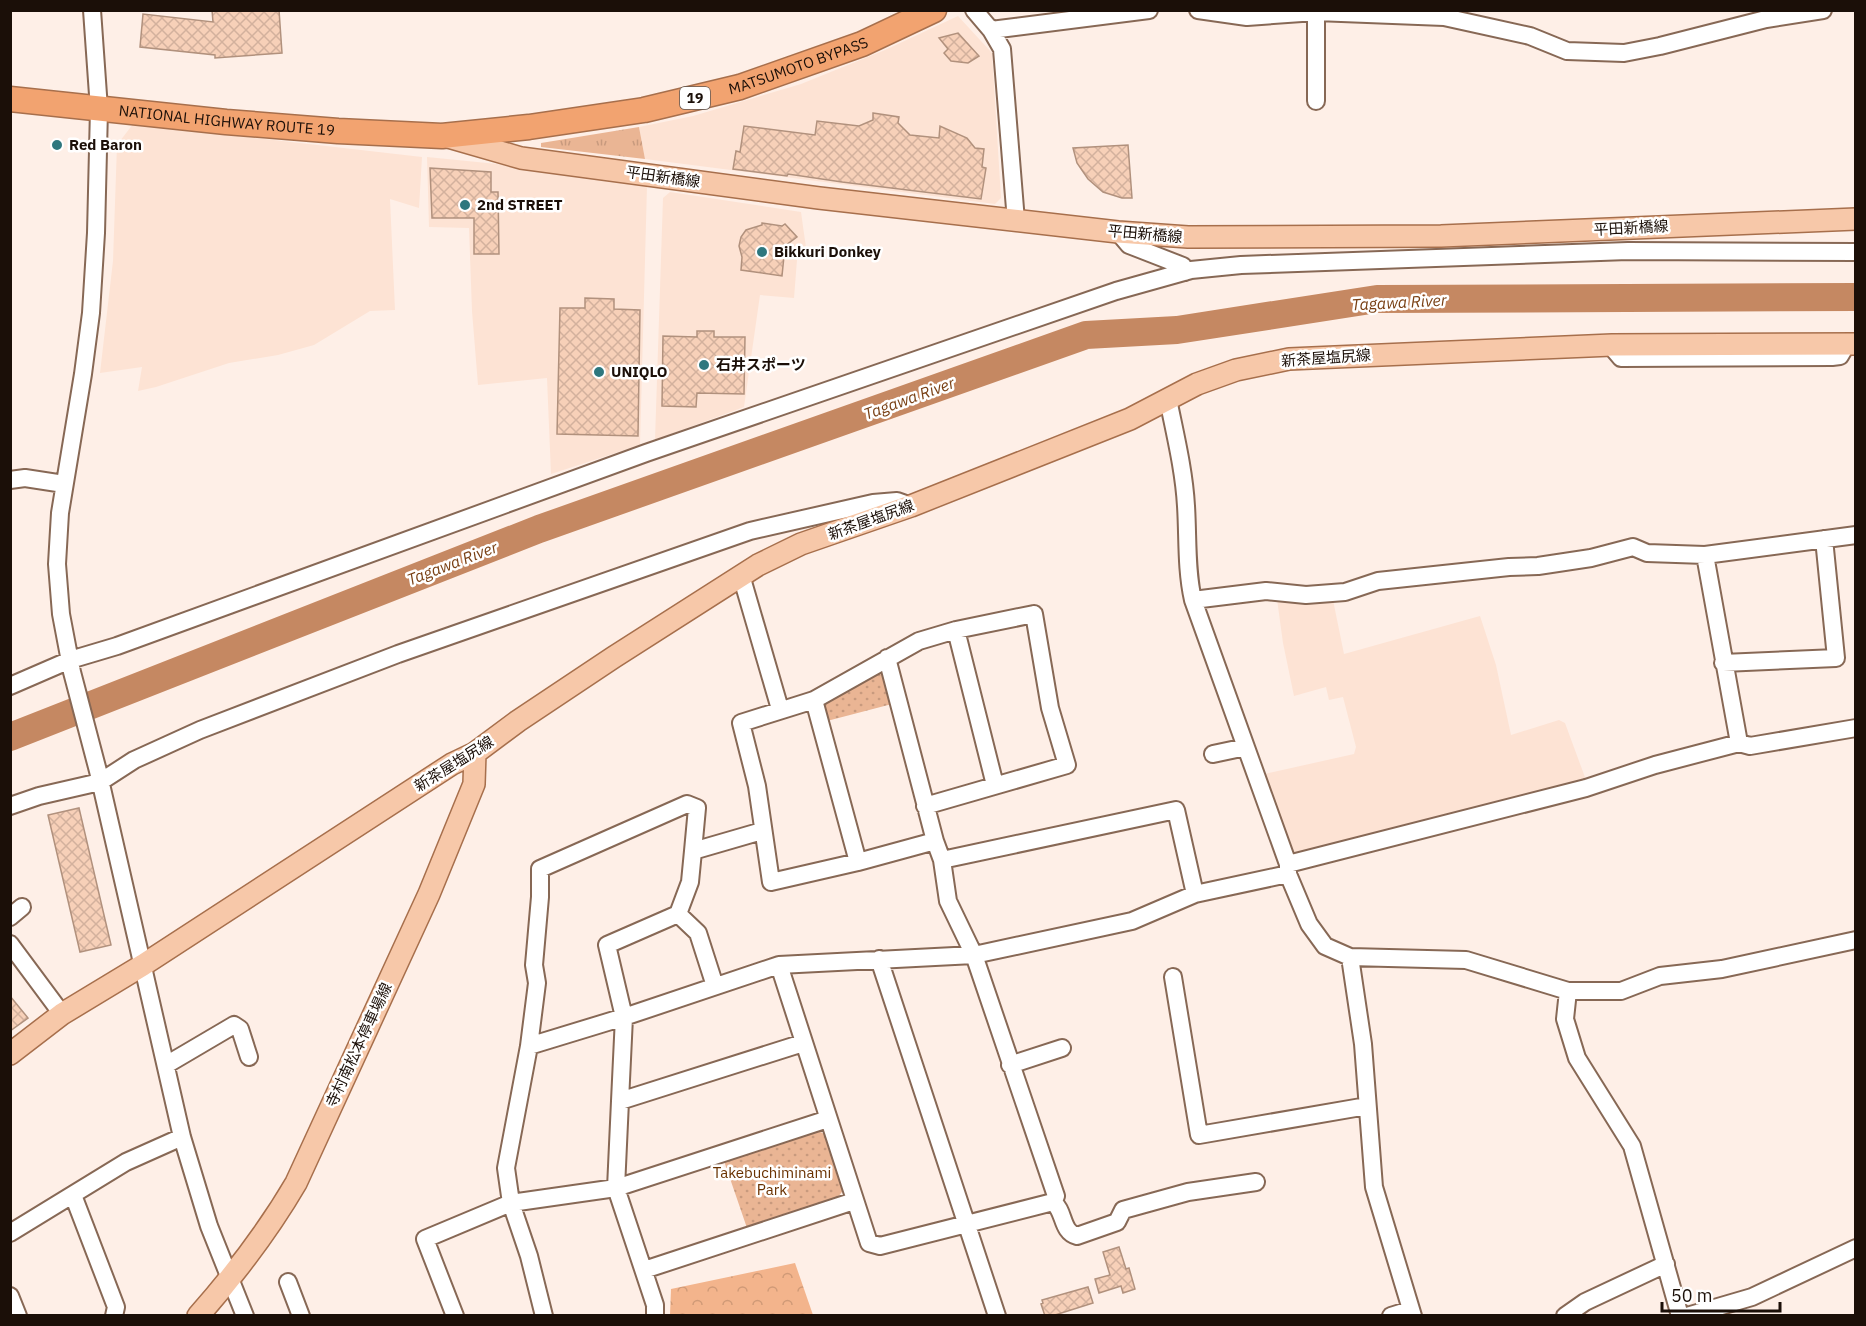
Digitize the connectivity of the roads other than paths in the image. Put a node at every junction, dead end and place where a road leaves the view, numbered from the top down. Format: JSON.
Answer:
{"nodes":[{"id":1,"x":92,"y":10,"type":"edge"},
{"id":2,"x":934,"y":10,"type":"edge"},
{"id":3,"x":974,"y":10,"type":"edge"},
{"id":4,"x":1149,"y":10,"type":"edge"},
{"id":5,"x":1198,"y":10,"type":"edge"},
{"id":6,"x":1823,"y":10,"type":"edge"},
{"id":7,"x":1316,"y":12,"type":"junction"},
{"id":8,"x":992,"y":30,"type":"junction"},
{"id":9,"x":10,"y":99,"type":"edge"},
{"id":10,"x":1316,"y":101,"type":"dead end"},
{"id":11,"x":99,"y":109,"type":"junction"},
{"id":12,"x":442,"y":135,"type":"junction"},
{"id":13,"x":1856,"y":219,"type":"edge"},
{"id":14,"x":1016,"y":221,"type":"junction"},
{"id":15,"x":1118,"y":232,"type":"junction"},
{"id":16,"x":1856,"y":252,"type":"edge"},
{"id":17,"x":1185,"y":272,"type":"junction"},
{"id":18,"x":1851,"y":344,"type":"edge"},
{"id":19,"x":1167,"y":399,"type":"junction"},
{"id":20,"x":10,"y":480,"type":"edge"},
{"id":21,"x":64,"y":484,"type":"junction"},
{"id":22,"x":911,"y":506,"type":"junction"},
{"id":23,"x":1856,"y":535,"type":"edge"},
{"id":24,"x":1824,"y":539,"type":"junction"},
{"id":25,"x":1705,"y":555,"type":"junction"},
{"id":26,"x":741,"y":575,"type":"junction"},
{"id":27,"x":1192,"y":600,"type":"junction"},
{"id":28,"x":956,"y":630,"type":"junction"},
{"id":29,"x":887,"y":658,"type":"junction"},
{"id":30,"x":1723,"y":663,"type":"junction"},
{"id":31,"x":71,"y":666,"type":"junction"},
{"id":32,"x":10,"y":686,"type":"edge"},
{"id":33,"x":814,"y":700,"type":"junction"},
{"id":34,"x":780,"y":709,"type":"junction"},
{"id":35,"x":1856,"y":728,"type":"edge"},
{"id":36,"x":1739,"y":743,"type":"junction"},
{"id":37,"x":1246,"y":747,"type":"junction"},
{"id":38,"x":475,"y":753,"type":"junction"},
{"id":39,"x":1213,"y":754,"type":"dead end"},
{"id":40,"x":99,"y":776,"type":"junction"},
{"id":41,"x":995,"y":785,"type":"junction"},
{"id":42,"x":10,"y":806,"type":"edge"},
{"id":43,"x":925,"y":806,"type":"junction"},
{"id":44,"x":762,"y":831,"type":"junction"},
{"id":45,"x":935,"y":841,"type":"junction"},
{"id":46,"x":693,"y":851,"type":"junction"},
{"id":47,"x":942,"y":860,"type":"junction"},
{"id":48,"x":858,"y":862,"type":"junction"},
{"id":49,"x":1288,"y":869,"type":"junction"},
{"id":50,"x":1195,"y":894,"type":"junction"},
{"id":51,"x":678,"y":914,"type":"junction"},
{"id":52,"x":1856,"y":940,"type":"edge"},
{"id":53,"x":10,"y":944,"type":"edge"},
{"id":54,"x":974,"y":955,"type":"junction"},
{"id":55,"x":1350,"y":957,"type":"junction"},
{"id":56,"x":879,"y":959,"type":"junction"},
{"id":57,"x":143,"y":964,"type":"junction"},
{"id":58,"x":779,"y":965,"type":"junction"},
{"id":59,"x":1173,"y":976,"type":"dead end"},
{"id":60,"x":715,"y":986,"type":"junction"},
{"id":61,"x":1568,"y":991,"type":"junction"},
{"id":62,"x":62,"y":1014,"type":"junction"},
{"id":63,"x":624,"y":1017,"type":"junction"},
{"id":64,"x":803,"y":1043,"type":"junction"},
{"id":65,"x":529,"y":1046,"type":"junction"},
{"id":66,"x":1062,"y":1048,"type":"dead end"},
{"id":67,"x":10,"y":1054,"type":"edge"},
{"id":68,"x":249,"y":1057,"type":"dead end"},
{"id":69,"x":166,"y":1065,"type":"junction"},
{"id":70,"x":1010,"y":1065,"type":"junction"},
{"id":71,"x":620,"y":1101,"type":"junction"},
{"id":72,"x":1367,"y":1107,"type":"junction"},
{"id":73,"x":828,"y":1119,"type":"junction"},
{"id":74,"x":182,"y":1137,"type":"junction"},
{"id":75,"x":1256,"y":1182,"type":"dead end"},
{"id":76,"x":616,"y":1188,"type":"junction"},
{"id":77,"x":73,"y":1195,"type":"junction"},
{"id":78,"x":854,"y":1201,"type":"junction"},
{"id":79,"x":1053,"y":1202,"type":"junction"},
{"id":80,"x":511,"y":1203,"type":"junction"},
{"id":81,"x":965,"y":1224,"type":"junction"},
{"id":82,"x":10,"y":1233,"type":"edge"},
{"id":83,"x":1856,"y":1248,"type":"edge"},
{"id":84,"x":1666,"y":1264,"type":"junction"},
{"id":85,"x":644,"y":1270,"type":"junction"},
{"id":86,"x":231,"y":1279,"type":"junction"},
{"id":87,"x":288,"y":1282,"type":"dead end"},
{"id":88,"x":10,"y":1296,"type":"edge"},
{"id":89,"x":1411,"y":1313,"type":"edge"},
{"id":90,"x":18,"y":1316,"type":"edge"},
{"id":91,"x":114,"y":1316,"type":"edge"},
{"id":92,"x":198,"y":1316,"type":"edge"},
{"id":93,"x":245,"y":1316,"type":"edge"},
{"id":94,"x":301,"y":1316,"type":"edge"},
{"id":95,"x":455,"y":1316,"type":"edge"},
{"id":96,"x":544,"y":1316,"type":"edge"},
{"id":97,"x":655,"y":1316,"type":"edge"},
{"id":98,"x":997,"y":1316,"type":"edge"},
{"id":99,"x":1392,"y":1316,"type":"edge"},
{"id":100,"x":1565,"y":1316,"type":"edge"},
{"id":101,"x":1680,"y":1316,"type":"edge"},
{"id":102,"x":1687,"y":1316,"type":"edge"}],
"edges":[{"from":1,"to":11,"type":"street"},
{"from":2,"to":12,"type":"highway","name":"MATSUMOTO BYPASS","number":"19"},
{"from":3,"to":8,"type":"street"},
{"from":4,"to":8,"type":"street"},
{"from":5,"to":7,"type":"street"},
{"from":6,"to":7,"type":"street"},
{"from":7,"to":10,"type":"street"},
{"from":8,"to":14,"type":"street"},
{"from":9,"to":11,"type":"highway","name":"NATIONAL HIGHWAY ROUTE 19","number":"19"},
{"from":11,"to":12,"type":"highway","name":"NATIONAL HIGHWAY ROUTE 19","number":"19"},
{"from":11,"to":21,"type":"street"},
{"from":12,"to":14,"type":"main road","name":"平田新橋線"},
{"from":13,"to":15,"type":"main road","name":"平田新橋線"},
{"from":14,"to":15,"type":"main road","name":"平田新橋線"},
{"from":15,"to":17,"type":"street"},
{"from":16,"to":17,"type":"street"},
{"from":17,"to":31,"type":"street"},
{"from":18,"to":19,"type":"main road","name":"新茶屋塩尻線"},
{"from":19,"to":22,"type":"main road","name":"新茶屋塩尻線"},
{"from":19,"to":27,"type":"street"},
{"from":20,"to":21,"type":"street"},
{"from":21,"to":31,"type":"street"},
{"from":22,"to":26,"type":"main road","name":"新茶屋塩尻線"},
{"from":22,"to":40,"type":"street"},
{"from":23,"to":24,"type":"street"},
{"from":24,"to":25,"type":"street"},
{"from":24,"to":30,"type":"street"},
{"from":25,"to":27,"type":"street"},
{"from":25,"to":30,"type":"street"},
{"from":26,"to":34,"type":"street"},
{"from":26,"to":38,"type":"main road","name":"新茶屋塩尻線"},
{"from":27,"to":37,"type":"street"},
{"from":28,"to":29,"type":"street"},
{"from":28,"to":41,"type":"street"},
{"from":28,"to":41,"type":"street"},
{"from":29,"to":33,"type":"street"},
{"from":29,"to":43,"type":"street"},
{"from":30,"to":36,"type":"street"},
{"from":31,"to":32,"type":"street"},
{"from":31,"to":40,"type":"street"},
{"from":33,"to":34,"type":"street"},
{"from":33,"to":48,"type":"street"},
{"from":34,"to":44,"type":"street"},
{"from":35,"to":36,"type":"street"},
{"from":36,"to":49,"type":"street"},
{"from":37,"to":39,"type":"street"},
{"from":37,"to":49,"type":"street"},
{"from":38,"to":57,"type":"main road","name":"新茶屋塩尻線"},
{"from":38,"to":86,"type":"main road","name":"寺村南松本停車場線"},
{"from":40,"to":42,"type":"street"},
{"from":40,"to":57,"type":"street"},
{"from":41,"to":43,"type":"street"},
{"from":43,"to":45,"type":"street"},
{"from":44,"to":46,"type":"street"},
{"from":44,"to":48,"type":"street"},
{"from":45,"to":47,"type":"street"},
{"from":45,"to":48,"type":"street"},
{"from":46,"to":51,"type":"street"},
{"from":46,"to":65,"type":"street"},
{"from":47,"to":50,"type":"street"},
{"from":47,"to":54,"type":"street"},
{"from":49,"to":50,"type":"street"},
{"from":49,"to":55,"type":"street"},
{"from":50,"to":54,"type":"street"},
{"from":51,"to":60,"type":"street"},
{"from":51,"to":63,"type":"street"},
{"from":52,"to":61,"type":"street"},
{"from":53,"to":62,"type":"street"},
{"from":54,"to":56,"type":"street"},
{"from":54,"to":70,"type":"street"},
{"from":55,"to":61,"type":"street"},
{"from":55,"to":72,"type":"street"},
{"from":56,"to":58,"type":"street"},
{"from":56,"to":81,"type":"street"},
{"from":57,"to":62,"type":"main road","name":"新茶屋塩尻線"},
{"from":57,"to":69,"type":"street"},
{"from":58,"to":60,"type":"street"},
{"from":58,"to":64,"type":"street"},
{"from":59,"to":72,"type":"street"},
{"from":60,"to":63,"type":"street"},
{"from":61,"to":84,"type":"street"},
{"from":62,"to":67,"type":"main road","name":"新茶屋塩尻線"},
{"from":63,"to":65,"type":"street"},
{"from":63,"to":71,"type":"street"},
{"from":64,"to":71,"type":"street"},
{"from":64,"to":73,"type":"street"},
{"from":65,"to":80,"type":"street"},
{"from":66,"to":70,"type":"street"},
{"from":68,"to":69,"type":"street"},
{"from":69,"to":74,"type":"street"},
{"from":70,"to":79,"type":"street"},
{"from":71,"to":76,"type":"street"},
{"from":72,"to":89,"type":"street"},
{"from":73,"to":76,"type":"street"},
{"from":73,"to":78,"type":"street"},
{"from":74,"to":77,"type":"street"},
{"from":74,"to":86,"type":"street"},
{"from":75,"to":79,"type":"street"},
{"from":76,"to":80,"type":"street"},
{"from":76,"to":85,"type":"street"},
{"from":77,"to":82,"type":"street"},
{"from":77,"to":91,"type":"street"},
{"from":78,"to":81,"type":"street"},
{"from":78,"to":85,"type":"street"},
{"from":79,"to":81,"type":"street"},
{"from":80,"to":95,"type":"street"},
{"from":80,"to":96,"type":"street"},
{"from":81,"to":98,"type":"street"},
{"from":83,"to":102,"type":"street"},
{"from":84,"to":100,"type":"street"},
{"from":84,"to":101,"type":"street"},
{"from":85,"to":97,"type":"street"},
{"from":86,"to":92,"type":"main road","name":"寺村南松本停車場線"},
{"from":86,"to":93,"type":"street"},
{"from":87,"to":94,"type":"street"},
{"from":88,"to":90,"type":"street"},
{"from":89,"to":99,"type":"street"}]}
